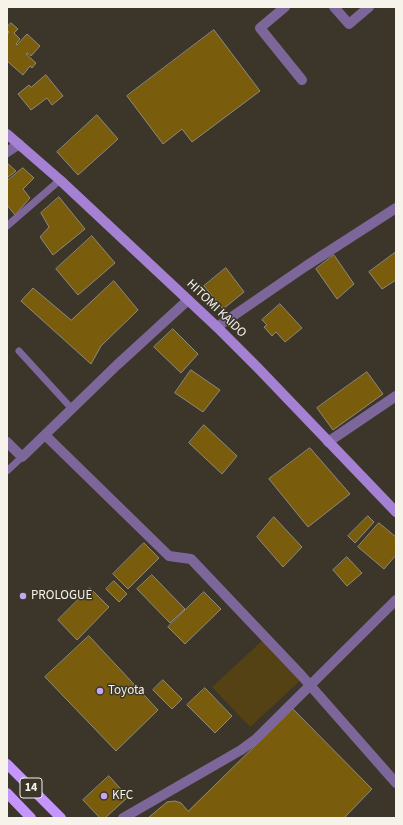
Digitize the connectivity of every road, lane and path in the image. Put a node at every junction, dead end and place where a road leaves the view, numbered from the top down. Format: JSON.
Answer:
{"nodes":[{"id":1,"x":285,"y":7,"type":"edge"},
{"id":2,"x":334,"y":7,"type":"edge"},
{"id":3,"x":369,"y":7,"type":"edge"},
{"id":4,"x":302,"y":80,"type":"dead end"},
{"id":5,"x":7,"y":134,"type":"edge"},
{"id":6,"x":18,"y":144,"type":"junction"},
{"id":7,"x":7,"y":152,"type":"edge"},
{"id":8,"x":60,"y":180,"type":"junction"},
{"id":9,"x":396,"y":208,"type":"edge"},
{"id":10,"x":7,"y":226,"type":"edge"},
{"id":11,"x":188,"y":300,"type":"junction"},
{"id":12,"x":217,"y":327,"type":"junction"},
{"id":13,"x":19,"y":351,"type":"dead end"},
{"id":14,"x":396,"y":396,"type":"edge"},
{"id":15,"x":72,"y":409,"type":"junction"},
{"id":16,"x":45,"y":435,"type":"junction"},
{"id":17,"x":7,"y":442,"type":"edge"},
{"id":18,"x":328,"y":442,"type":"junction"},
{"id":19,"x":22,"y":457,"type":"junction"},
{"id":20,"x":7,"y":471,"type":"edge"},
{"id":21,"x":396,"y":512,"type":"edge"},
{"id":22,"x":396,"y":600,"type":"edge"},
{"id":23,"x":310,"y":686,"type":"junction"},
{"id":24,"x":7,"y":764,"type":"edge"},
{"id":25,"x":396,"y":783,"type":"edge"},
{"id":26,"x":7,"y":793,"type":"edge"},
{"id":27,"x":31,"y":818,"type":"edge"},
{"id":28,"x":62,"y":818,"type":"edge"},
{"id":29,"x":123,"y":818,"type":"edge"}],
"edges":[{"from":1,"to":4,"type":"street"},
{"from":2,"to":3,"type":"street"},
{"from":5,"to":6,"type":"main road","name":"HITOMI KAIDO"},
{"from":6,"to":7,"type":"street"},
{"from":6,"to":8,"type":"main road","name":"HITOMI KAIDO"},
{"from":8,"to":10,"type":"lane"},
{"from":8,"to":11,"type":"main road","name":"HITOMI KAIDO"},
{"from":9,"to":12,"type":"street"},
{"from":11,"to":12,"type":"main road","name":"HITOMI KAIDO"},
{"from":11,"to":15,"type":"street"},
{"from":12,"to":18,"type":"main road","name":"HITOMI KAIDO"},
{"from":13,"to":15,"type":"lane"},
{"from":14,"to":18,"type":"street"},
{"from":15,"to":16,"type":"street"},
{"from":16,"to":19,"type":"street"},
{"from":16,"to":23,"type":"street"},
{"from":17,"to":19,"type":"street"},
{"from":18,"to":21,"type":"main road","name":"HITOMI KAIDO"},
{"from":19,"to":20,"type":"lane"},
{"from":22,"to":23,"type":"street"},
{"from":23,"to":25,"type":"street"},
{"from":23,"to":29,"type":"street"},
{"from":24,"to":28,"type":"main road","number":"14"},
{"from":26,"to":27,"type":"main road","number":"14"}]}
